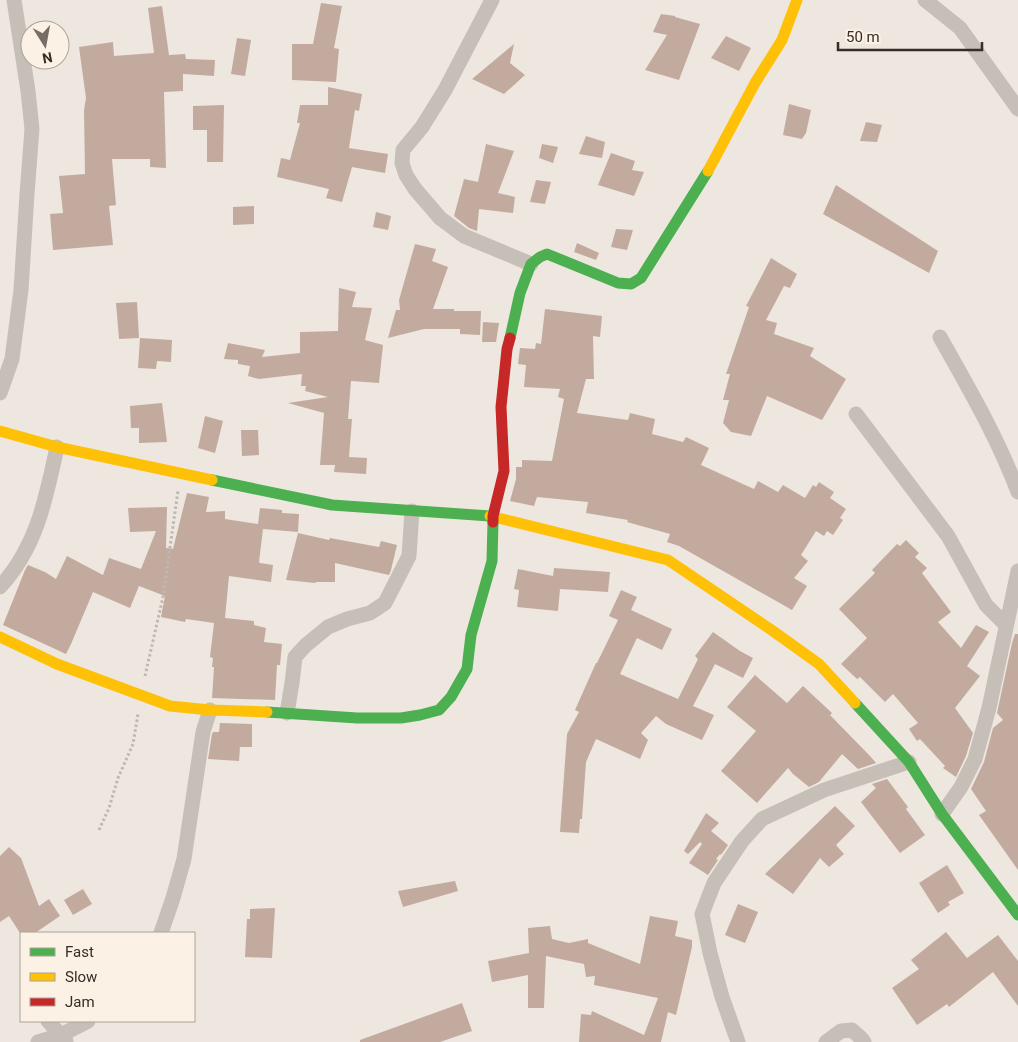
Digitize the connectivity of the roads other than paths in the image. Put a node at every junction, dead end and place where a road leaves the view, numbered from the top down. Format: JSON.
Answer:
{"nodes":[{"id":1,"x":492,"y":0,"type":"edge"},
{"id":2,"x":797,"y":0,"type":"edge"},
{"id":3,"x":925,"y":0,"type":"edge"},
{"id":4,"x":9,"y":1,"type":"edge"},
{"id":5,"x":1018,"y":109,"type":"edge"},
{"id":6,"x":531,"y":264,"type":"junction"},
{"id":7,"x":940,"y":337,"type":"dead end"},
{"id":8,"x":0,"y":393,"type":"edge"},
{"id":9,"x":856,"y":414,"type":"dead end"},
{"id":10,"x":0,"y":431,"type":"edge"},
{"id":11,"x":57,"y":447,"type":"junction"},
{"id":12,"x":1018,"y":492,"type":"edge"},
{"id":13,"x":412,"y":511,"type":"junction"},
{"id":14,"x":493,"y":516,"type":"junction"},
{"id":15,"x":1018,"y":571,"type":"edge"},
{"id":16,"x":0,"y":587,"type":"edge"},
{"id":17,"x":1006,"y":625,"type":"junction"},
{"id":18,"x":0,"y":637,"type":"edge"},
{"id":19,"x":210,"y":710,"type":"junction"},
{"id":20,"x":287,"y":713,"type":"junction"},
{"id":21,"x":910,"y":762,"type":"junction"},
{"id":22,"x":942,"y":814,"type":"junction"},
{"id":23,"x":1018,"y":915,"type":"edge"},
{"id":24,"x":161,"y":932,"type":"edge"},
{"id":25,"x":49,"y":1022,"type":"edge"},
{"id":26,"x":87,"y":1022,"type":"edge"},
{"id":27,"x":64,"y":1039,"type":"edge"},
{"id":28,"x":38,"y":1042,"type":"edge"},
{"id":29,"x":738,"y":1042,"type":"edge"},
{"id":30,"x":826,"y":1042,"type":"edge"},
{"id":31,"x":864,"y":1042,"type":"edge"}],
"edges":[{"from":1,"to":6,"type":"street"},
{"from":2,"to":6,"type":"street"},
{"from":3,"to":5,"type":"street"},
{"from":4,"to":8,"type":"street"},
{"from":6,"to":14,"type":"street"},
{"from":7,"to":12,"type":"street"},
{"from":9,"to":17,"type":"street"},
{"from":10,"to":11,"type":"street"},
{"from":11,"to":13,"type":"street"},
{"from":11,"to":16,"type":"street"},
{"from":13,"to":14,"type":"street"},
{"from":13,"to":20,"type":"street"},
{"from":14,"to":20,"type":"street"},
{"from":14,"to":21,"type":"street"},
{"from":15,"to":17,"type":"street"},
{"from":17,"to":22,"type":"street"},
{"from":18,"to":19,"type":"street"},
{"from":19,"to":20,"type":"street"},
{"from":19,"to":24,"type":"street"},
{"from":21,"to":22,"type":"street"},
{"from":21,"to":29,"type":"street"},
{"from":22,"to":23,"type":"street"},
{"from":25,"to":27,"type":"street"},
{"from":26,"to":27,"type":"street"},
{"from":27,"to":28,"type":"street"},
{"from":30,"to":31,"type":"street"}]}
